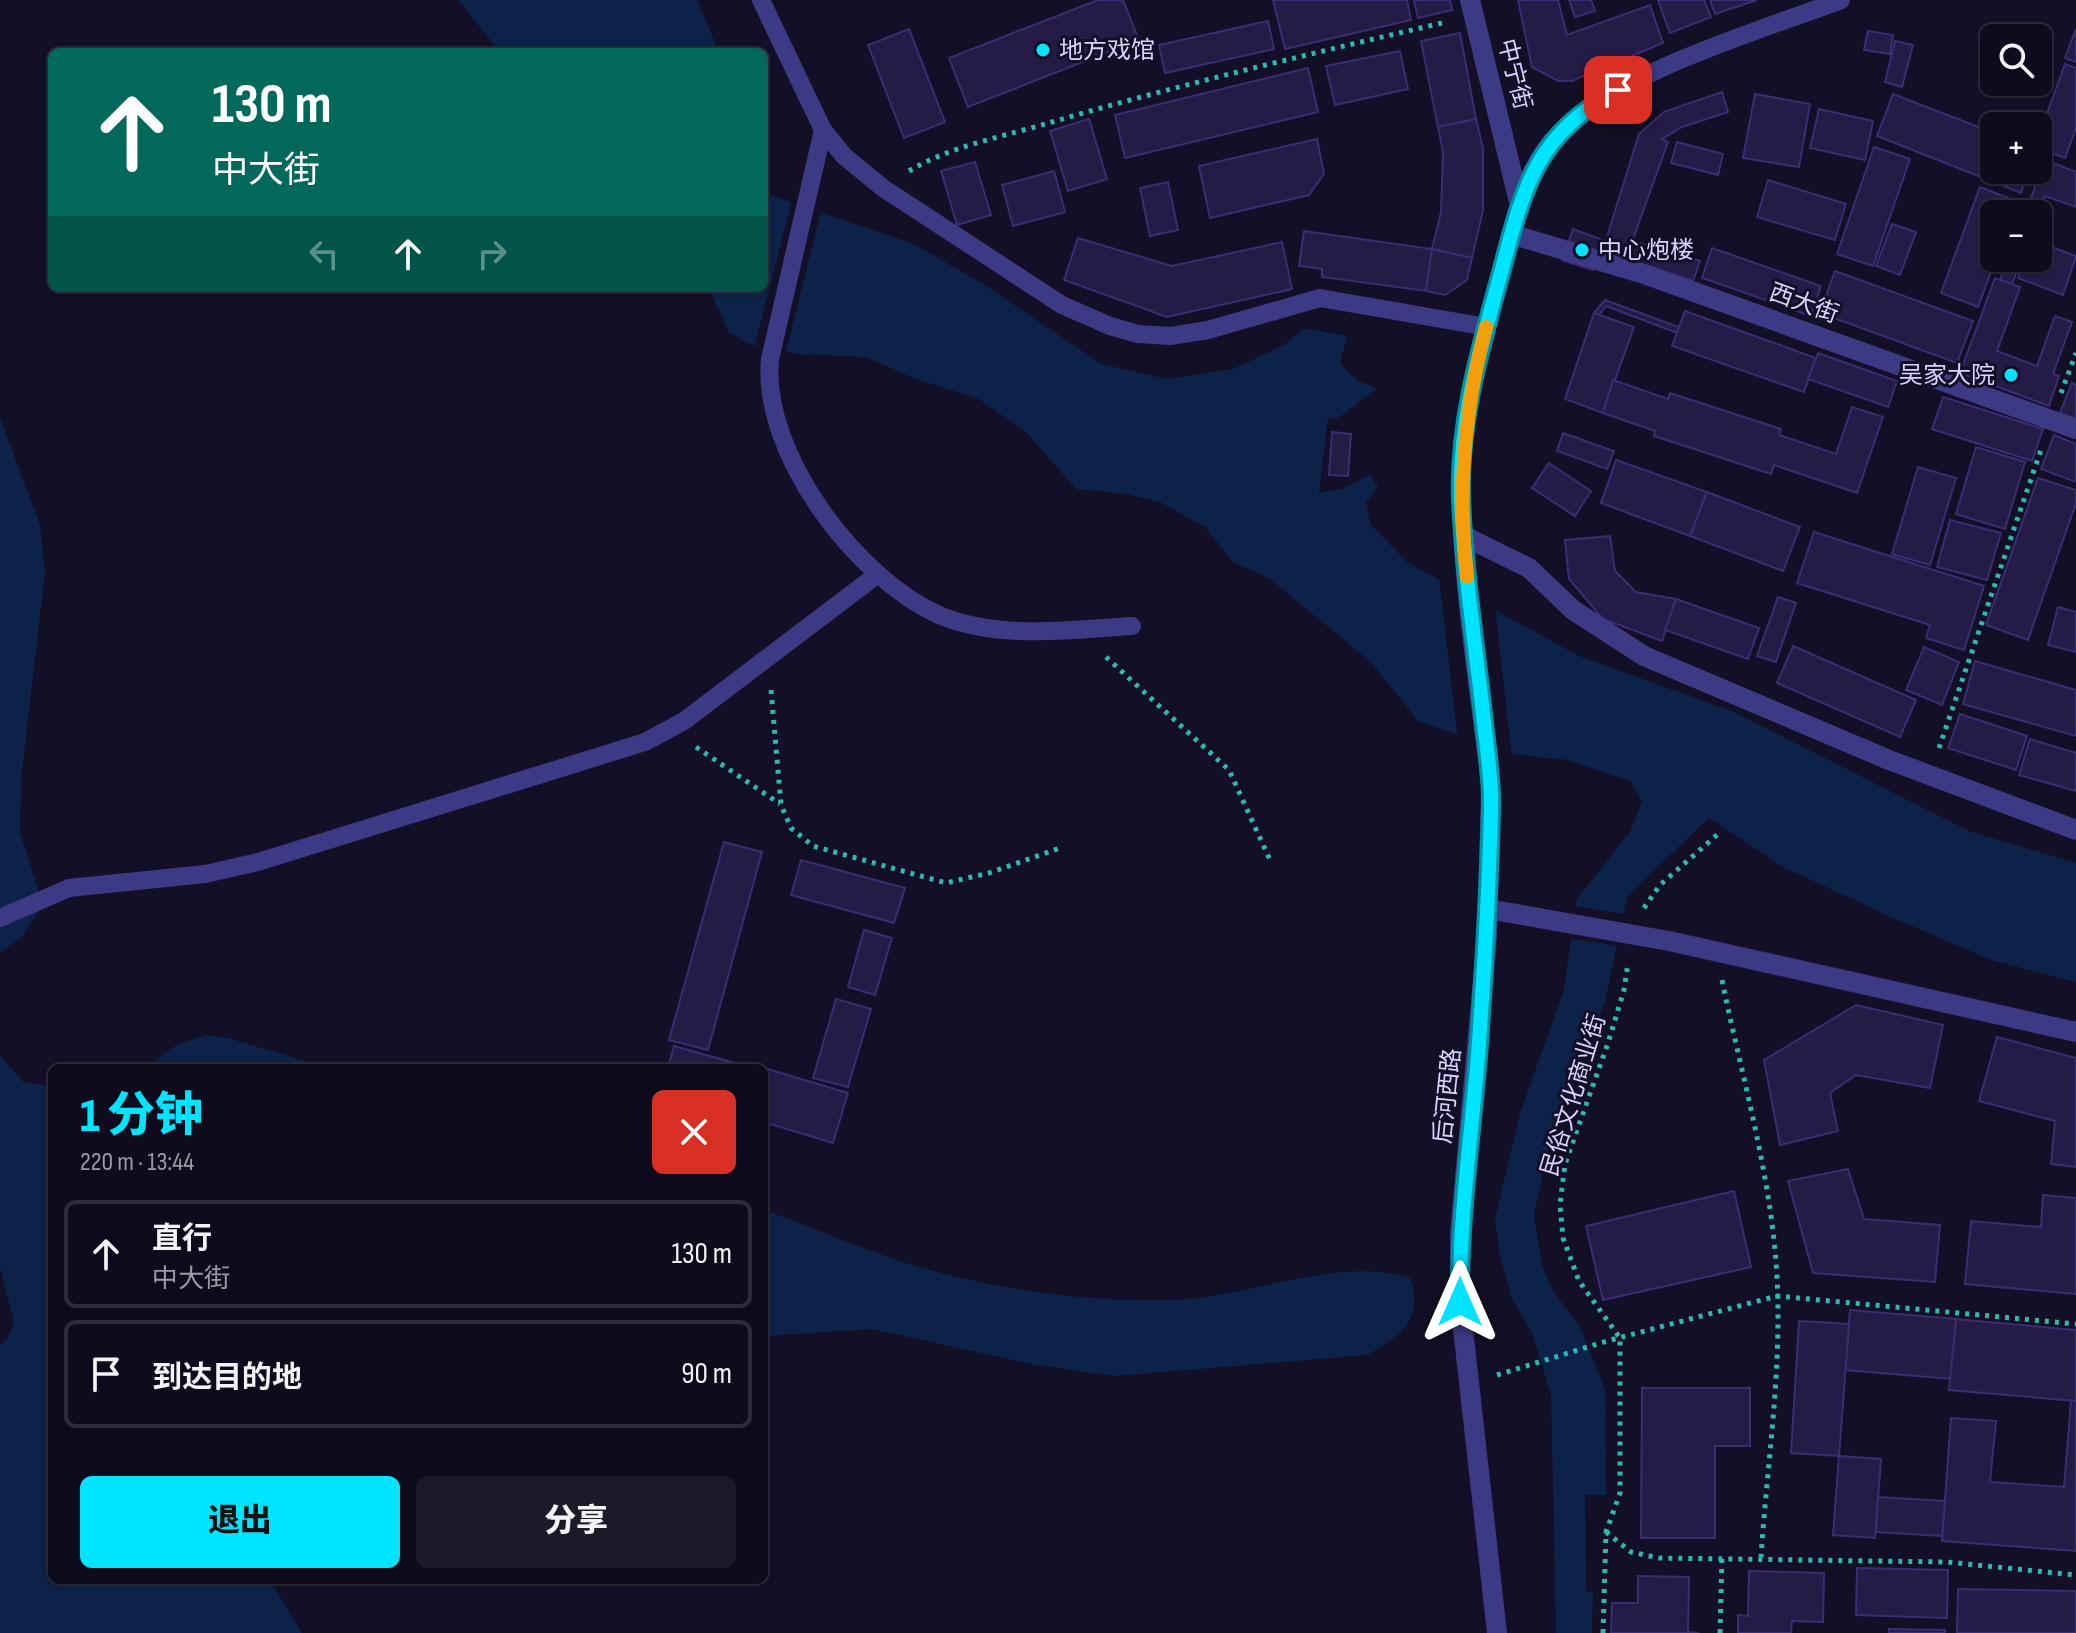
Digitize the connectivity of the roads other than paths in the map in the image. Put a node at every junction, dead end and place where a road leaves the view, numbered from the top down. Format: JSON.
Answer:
{"nodes":[{"id":1,"x":761,"y":0,"type":"edge"},
{"id":2,"x":1841,"y":0,"type":"edge"},
{"id":3,"x":1472,"y":8,"type":"edge"},
{"id":4,"x":823,"y":130,"type":"junction"},
{"id":5,"x":1520,"y":206,"type":"junction"},
{"id":6,"x":1511,"y":234,"type":"junction"},
{"id":7,"x":1487,"y":327,"type":"junction"},
{"id":8,"x":2076,"y":429,"type":"edge"},
{"id":9,"x":1464,"y":536,"type":"junction"},
{"id":10,"x":878,"y":574,"type":"junction"},
{"id":11,"x":1132,"y":626,"type":"dead end"},
{"id":12,"x":1491,"y":793,"type":"joint"},
{"id":13,"x":2076,"y":830,"type":"edge"},
{"id":14,"x":1488,"y":909,"type":"junction"},
{"id":15,"x":0,"y":918,"type":"edge"},
{"id":16,"x":2076,"y":1032,"type":"edge"},
{"id":17,"x":1497,"y":1633,"type":"edge"}],
"edges":[{"from":1,"to":4,"type":"lane"},
{"from":2,"to":5,"type":"lane","name":"后河西路"},
{"from":3,"to":5,"type":"street","name":"中宁街"},
{"from":4,"to":7,"type":"lane"},
{"from":4,"to":10,"type":"lane"},
{"from":5,"to":6,"type":"lane","name":"后河西路"},
{"from":6,"to":7,"type":"lane","name":"后河西路"},
{"from":6,"to":8,"type":"street","name":"西大街"},
{"from":7,"to":9,"type":"lane","name":"后河西路"},
{"from":9,"to":12,"type":"lane","name":"后河西路"},
{"from":9,"to":13,"type":"street"},
{"from":10,"to":11,"type":"lane"},
{"from":10,"to":15,"type":"lane"},
{"from":12,"to":14,"type":"street","name":"后河西路"},
{"from":14,"to":16,"type":"street"},
{"from":14,"to":17,"type":"street","name":"后河西路"}]}
